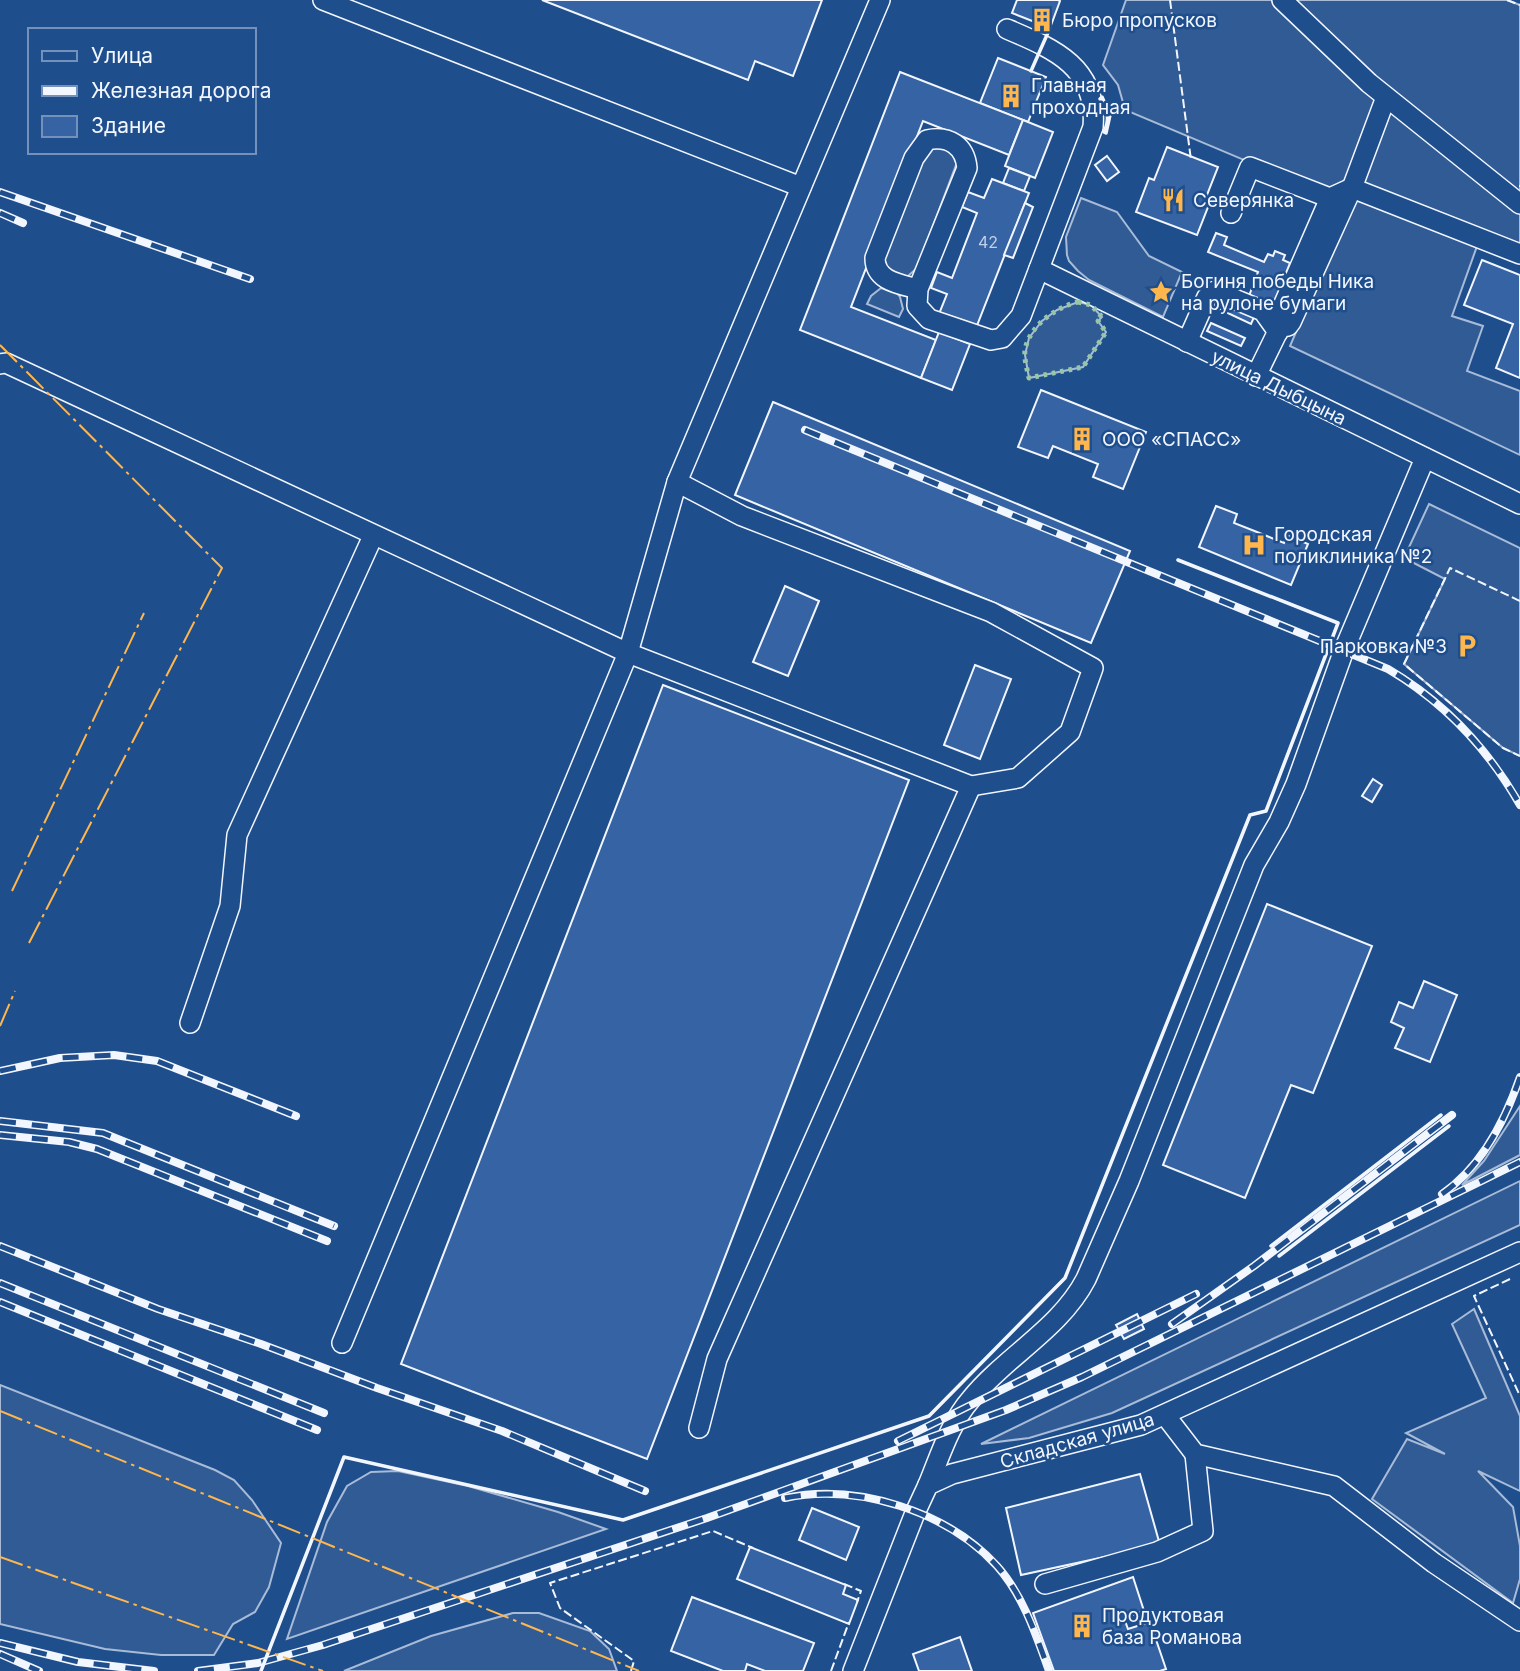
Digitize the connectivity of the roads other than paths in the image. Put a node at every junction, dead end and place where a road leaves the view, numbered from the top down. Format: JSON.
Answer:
{"nodes":[{"id":1,"x":323,"y":0,"type":"edge"},
{"id":2,"x":880,"y":0,"type":"edge"},
{"id":3,"x":1282,"y":0,"type":"edge"},
{"id":4,"x":1007,"y":29,"type":"dead end"},
{"id":5,"x":1386,"y":97,"type":"junction"},
{"id":6,"x":801,"y":187,"type":"junction"},
{"id":7,"x":1352,"y":188,"type":"junction"},
{"id":8,"x":1330,"y":198,"type":"junction"},
{"id":9,"x":1520,"y":204,"type":"edge"},
{"id":10,"x":1231,"y":213,"type":"dead end"},
{"id":11,"x":1520,"y":254,"type":"edge"},
{"id":12,"x":1038,"y":269,"type":"junction"},
{"id":13,"x":918,"y":289,"type":"junction"},
{"id":14,"x":1279,"y":330,"type":"junction"},
{"id":15,"x":1187,"y":342,"type":"junction"},
{"id":16,"x":0,"y":364,"type":"edge"},
{"id":17,"x":1256,"y":376,"type":"junction"},
{"id":18,"x":1425,"y":458,"type":"junction"},
{"id":19,"x":677,"y":482,"type":"junction"},
{"id":20,"x":1520,"y":504,"type":"edge"},
{"id":21,"x":373,"y":536,"type":"junction"},
{"id":22,"x":628,"y":653,"type":"junction"},
{"id":23,"x":971,"y":786,"type":"junction"},
{"id":24,"x":190,"y":1023,"type":"dead end"},
{"id":25,"x":1520,"y":1252,"type":"edge"},
{"id":26,"x":342,"y":1343,"type":"dead end"},
{"id":27,"x":1165,"y":1415,"type":"junction"},
{"id":28,"x":699,"y":1428,"type":"dead end"},
{"id":29,"x":1195,"y":1454,"type":"junction"},
{"id":30,"x":928,"y":1485,"type":"junction"},
{"id":31,"x":1045,"y":1584,"type":"dead end"},
{"id":32,"x":1520,"y":1621,"type":"edge"},
{"id":33,"x":853,"y":1671,"type":"edge"}],
"edges":[{"from":1,"to":6,"type":"street"},
{"from":2,"to":6,"type":"street"},
{"from":3,"to":5,"type":"street"},
{"from":4,"to":12,"type":"street"},
{"from":5,"to":7,"type":"street"},
{"from":5,"to":9,"type":"street"},
{"from":6,"to":19,"type":"street"},
{"from":7,"to":8,"type":"street"},
{"from":7,"to":11,"type":"street"},
{"from":7,"to":14,"type":"street"},
{"from":8,"to":10,"type":"street"},
{"from":8,"to":14,"type":"street"},
{"from":12,"to":13,"type":"street"},
{"from":12,"to":15,"type":"street","name":"улица Дыбцына"},
{"from":13,"to":13,"type":"street"},
{"from":14,"to":15,"type":"street"},
{"from":14,"to":17,"type":"street"},
{"from":15,"to":17,"type":"street","name":"улица Дыбцына"},
{"from":16,"to":21,"type":"street"},
{"from":17,"to":18,"type":"street","name":"улица Дыбцына"},
{"from":18,"to":20,"type":"street","name":"улица Дыбцына"},
{"from":18,"to":30,"type":"street"},
{"from":19,"to":22,"type":"street"},
{"from":19,"to":23,"type":"street"},
{"from":21,"to":22,"type":"street"},
{"from":21,"to":24,"type":"street"},
{"from":22,"to":23,"type":"street"},
{"from":22,"to":26,"type":"street"},
{"from":23,"to":28,"type":"street"},
{"from":25,"to":27,"type":"street","name":"Складская улица"},
{"from":27,"to":29,"type":"street"},
{"from":27,"to":30,"type":"street","name":"Складская улица"},
{"from":29,"to":31,"type":"street"},
{"from":29,"to":32,"type":"street"},
{"from":30,"to":33,"type":"street"}]}
